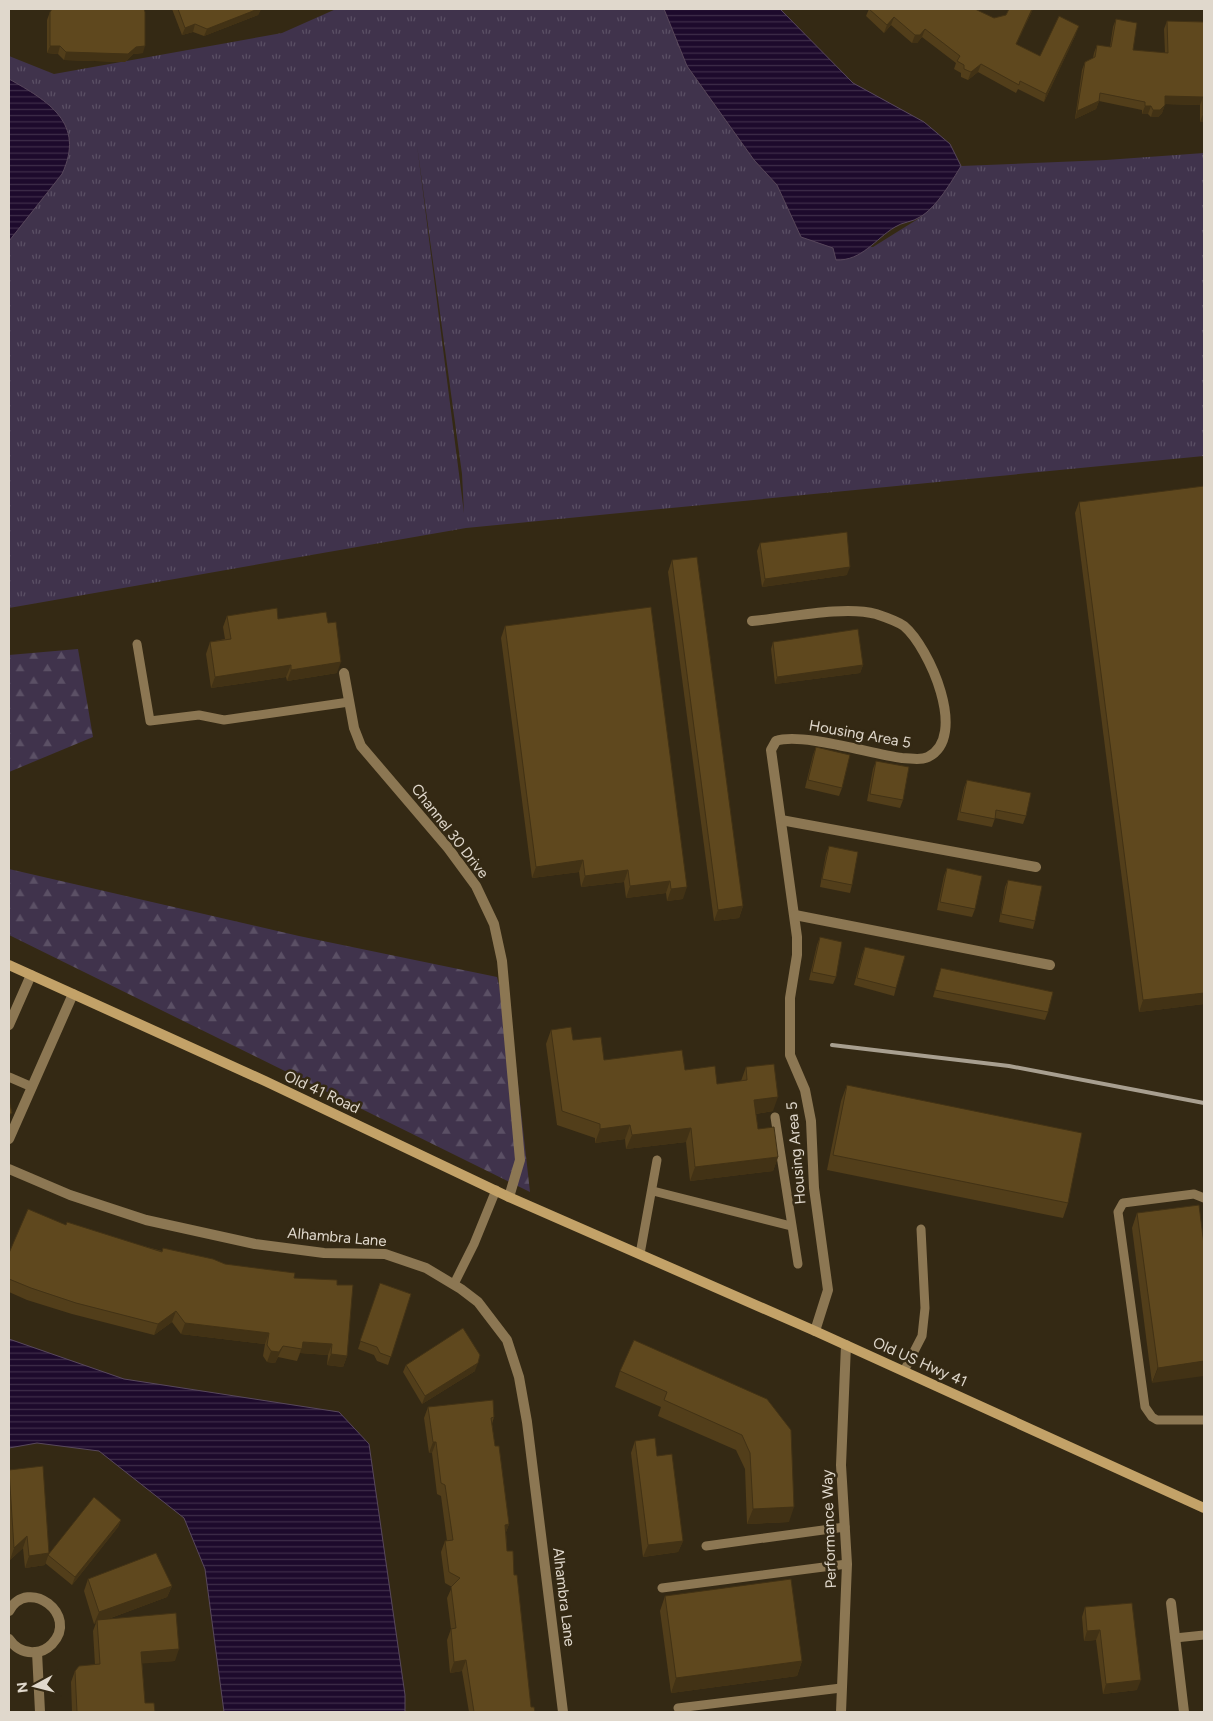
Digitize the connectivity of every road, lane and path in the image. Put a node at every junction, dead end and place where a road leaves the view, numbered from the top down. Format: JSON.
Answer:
{"nodes":[{"id":1,"x":752,"y":621,"type":"dead end"},
{"id":2,"x":137,"y":644,"type":"dead end"},
{"id":3,"x":344,"y":673,"type":"dead end"},
{"id":4,"x":349,"y":702,"type":"junction"},
{"id":5,"x":781,"y":820,"type":"junction"},
{"id":6,"x":1036,"y":867,"type":"dead end"},
{"id":7,"x":795,"y":914,"type":"junction"},
{"id":8,"x":9,"y":965,"type":"edge"},
{"id":9,"x":1050,"y":965,"type":"dead end"},
{"id":10,"x":30,"y":975,"type":"junction"},
{"id":11,"x":73,"y":994,"type":"junction"},
{"id":12,"x":9,"y":1025,"type":"edge"},
{"id":13,"x":9,"y":1077,"type":"edge"},
{"id":14,"x":32,"y":1087,"type":"junction"},
{"id":15,"x":775,"y":1117,"type":"dead end"},
{"id":16,"x":9,"y":1139,"type":"edge"},
{"id":17,"x":657,"y":1160,"type":"dead end"},
{"id":18,"x":9,"y":1169,"type":"edge"},
{"id":19,"x":496,"y":1190,"type":"junction"},
{"id":20,"x":653,"y":1191,"type":"junction"},
{"id":21,"x":509,"y":1197,"type":"junction"},
{"id":22,"x":1204,"y":1198,"type":"edge"},
{"id":23,"x":790,"y":1226,"type":"junction"},
{"id":24,"x":921,"y":1229,"type":"dead end"},
{"id":25,"x":622,"y":1247,"type":"joint"},
{"id":26,"x":640,"y":1254,"type":"junction"},
{"id":27,"x":798,"y":1264,"type":"dead end"},
{"id":28,"x":454,"y":1284,"type":"junction"},
{"id":29,"x":816,"y":1331,"type":"junction"},
{"id":30,"x":846,"y":1345,"type":"junction"},
{"id":31,"x":904,"y":1371,"type":"junction"},
{"id":32,"x":1204,"y":1420,"type":"edge"},
{"id":33,"x":1204,"y":1508,"type":"edge"},
{"id":34,"x":844,"y":1527,"type":"junction"},
{"id":35,"x":706,"y":1546,"type":"dead end"},
{"id":36,"x":847,"y":1564,"type":"junction"},
{"id":37,"x":662,"y":1588,"type":"dead end"},
{"id":38,"x":1171,"y":1603,"type":"dead end"},
{"id":39,"x":9,"y":1611,"type":"edge"},
{"id":40,"x":1204,"y":1635,"type":"edge"},
{"id":41,"x":1175,"y":1638,"type":"junction"},
{"id":42,"x":9,"y":1639,"type":"edge"},
{"id":43,"x":37,"y":1652,"type":"junction"},
{"id":44,"x":841,"y":1688,"type":"junction"},
{"id":45,"x":678,"y":1708,"type":"dead end"},
{"id":46,"x":40,"y":1712,"type":"edge"},
{"id":47,"x":563,"y":1712,"type":"edge"},
{"id":48,"x":841,"y":1712,"type":"edge"},
{"id":49,"x":1184,"y":1712,"type":"edge"}],
"edges":[{"from":1,"to":5,"type":"street","name":"Housing Area 5"},
{"from":2,"to":4,"type":"lane"},
{"from":3,"to":4,"type":"street","name":"Channel 30 Drive"},
{"from":4,"to":21,"type":"street","name":"Channel 30 Drive"},
{"from":5,"to":6,"type":"street"},
{"from":5,"to":7,"type":"street","name":"Housing Area 5"},
{"from":7,"to":9,"type":"street"},
{"from":7,"to":29,"type":"street","name":"Housing Area 5"},
{"from":8,"to":10,"type":"street","name":"Old 41 Road"},
{"from":10,"to":11,"type":"street","name":"Old 41 Road"},
{"from":10,"to":12,"type":"street"},
{"from":11,"to":14,"type":"street"},
{"from":11,"to":19,"type":"street","name":"Old 41 Road"},
{"from":13,"to":14,"type":"lane"},
{"from":14,"to":16,"type":"street"},
{"from":15,"to":23,"type":"lane"},
{"from":17,"to":20,"type":"lane"},
{"from":18,"to":28,"type":"street","name":"Alhambra Lane"},
{"from":19,"to":21,"type":"street","name":"Old 41 Road"},
{"from":19,"to":28,"type":"lane"},
{"from":20,"to":23,"type":"lane"},
{"from":20,"to":26,"type":"lane"},
{"from":21,"to":25,"type":"street","name":"Old 41 Road"},
{"from":22,"to":32,"type":"lane"},
{"from":23,"to":27,"type":"lane"},
{"from":24,"to":31,"type":"lane"},
{"from":25,"to":26,"type":"street","name":"Old US Hwy 41"},
{"from":26,"to":29,"type":"street","name":"Old US Hwy 41"},
{"from":28,"to":47,"type":"street","name":"Alhambra Lane"},
{"from":29,"to":30,"type":"street","name":"Old US Hwy 41"},
{"from":30,"to":31,"type":"street","name":"Old US Hwy 41"},
{"from":30,"to":34,"type":"street","name":"Performance Way"},
{"from":31,"to":33,"type":"street","name":"Old US Hwy 41"},
{"from":34,"to":35,"type":"lane"},
{"from":34,"to":36,"type":"street","name":"Performance Way"},
{"from":36,"to":37,"type":"lane"},
{"from":36,"to":44,"type":"street","name":"Performance Way"},
{"from":38,"to":41,"type":"street"},
{"from":39,"to":43,"type":"street"},
{"from":40,"to":41,"type":"lane"},
{"from":41,"to":49,"type":"street"},
{"from":42,"to":43,"type":"street"},
{"from":43,"to":46,"type":"street"},
{"from":44,"to":45,"type":"lane"},
{"from":44,"to":48,"type":"street","name":"Performance Way"}]}
